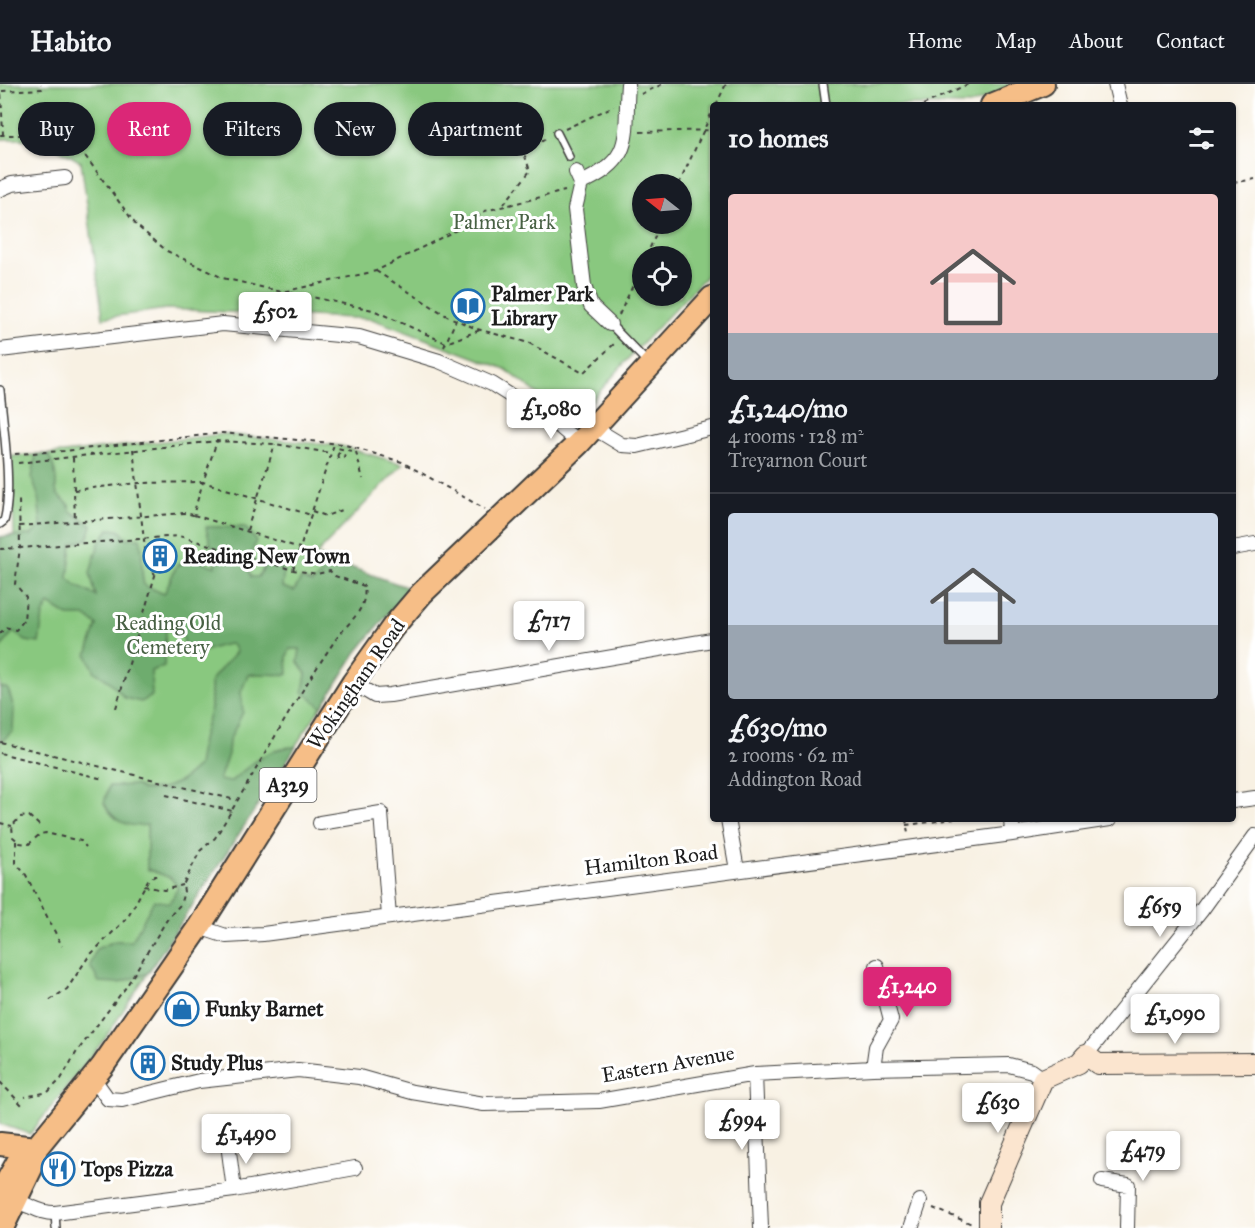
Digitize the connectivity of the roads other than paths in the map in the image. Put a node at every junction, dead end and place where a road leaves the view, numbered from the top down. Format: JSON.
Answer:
{"nodes":[{"id":1,"x":628,"y":84,"type":"edge"},
{"id":2,"x":823,"y":84,"type":"edge"},
{"id":3,"x":1043,"y":84,"type":"edge"},
{"id":4,"x":1115,"y":84,"type":"edge"},
{"id":5,"x":826,"y":102,"type":"edge"},
{"id":6,"x":999,"y":102,"type":"edge"},
{"id":7,"x":1119,"y":102,"type":"edge"},
{"id":8,"x":557,"y":133,"type":"dead end"},
{"id":9,"x":569,"y":157,"type":"dead end"},
{"id":10,"x":65,"y":178,"type":"dead end"},
{"id":11,"x":0,"y":189,"type":"edge"},
{"id":12,"x":710,"y":300,"type":"edge"},
{"id":13,"x":611,"y":325,"type":"joint"},
{"id":14,"x":0,"y":350,"type":"edge"},
{"id":15,"x":651,"y":366,"type":"junction"},
{"id":16,"x":0,"y":390,"type":"edge"},
{"id":17,"x":710,"y":428,"type":"edge"},
{"id":18,"x":586,"y":435,"type":"junction"},
{"id":19,"x":0,"y":524,"type":"edge"},
{"id":20,"x":1255,"y":544,"type":"edge"},
{"id":21,"x":1236,"y":547,"type":"edge"},
{"id":22,"x":710,"y":640,"type":"edge"},
{"id":23,"x":353,"y":682,"type":"junction"},
{"id":24,"x":1255,"y":798,"type":"edge"},
{"id":25,"x":1236,"y":801,"type":"edge"},
{"id":26,"x":729,"y":822,"type":"edge"},
{"id":27,"x":1011,"y":822,"type":"edge"},
{"id":28,"x":1090,"y":822,"type":"edge"},
{"id":29,"x":320,"y":823,"type":"dead end"},
{"id":30,"x":1012,"y":834,"type":"junction"},
{"id":31,"x":1255,"y":836,"type":"edge"},
{"id":32,"x":737,"y":870,"type":"junction"},
{"id":33,"x":389,"y":917,"type":"junction"},
{"id":34,"x":199,"y":927,"type":"junction"},
{"id":35,"x":877,"y":966,"type":"dead end"},
{"id":36,"x":1086,"y":1055,"type":"junction"},
{"id":37,"x":1255,"y":1063,"type":"edge"},
{"id":38,"x":873,"y":1068,"type":"junction"},
{"id":39,"x":755,"y":1074,"type":"junction"},
{"id":40,"x":1043,"y":1079,"type":"junction"},
{"id":41,"x":98,"y":1086,"type":"junction"},
{"id":42,"x":228,"y":1144,"type":"dead end"},
{"id":43,"x":6,"y":1145,"type":"edge"},
{"id":44,"x":36,"y":1148,"type":"junction"},
{"id":45,"x":355,"y":1168,"type":"dead end"},
{"id":46,"x":10,"y":1174,"type":"junction"},
{"id":47,"x":1102,"y":1181,"type":"dead end"},
{"id":48,"x":234,"y":1190,"type":"junction"},
{"id":49,"x":920,"y":1201,"type":"road end"},
{"id":50,"x":6,"y":1213,"type":"edge"},
{"id":51,"x":55,"y":1213,"type":"junction"},
{"id":52,"x":56,"y":1228,"type":"edge"},
{"id":53,"x":761,"y":1228,"type":"edge"},
{"id":54,"x":911,"y":1228,"type":"edge"},
{"id":55,"x":981,"y":1228,"type":"edge"},
{"id":56,"x":1127,"y":1228,"type":"edge"}],
"edges":[{"from":1,"to":13,"type":"street"},
{"from":2,"to":5,"type":"lane"},
{"from":3,"to":6,"type":"main road"},
{"from":4,"to":7,"type":"street"},
{"from":8,"to":9,"type":"lane"},
{"from":10,"to":11,"type":"street"},
{"from":12,"to":15,"type":"main road","name":"Wokingham Road","number":"A329"},
{"from":13,"to":15,"type":"lane"},
{"from":14,"to":18,"type":"street"},
{"from":15,"to":18,"type":"main road","name":"Wokingham Road","number":"A329"},
{"from":16,"to":19,"type":"lane"},
{"from":17,"to":18,"type":"street"},
{"from":18,"to":23,"type":"main road","name":"Wokingham Road","number":"A329"},
{"from":20,"to":21,"type":"street"},
{"from":22,"to":23,"type":"street"},
{"from":23,"to":34,"type":"main road","name":"Wokingham Road","number":"A329"},
{"from":24,"to":25,"type":"street"},
{"from":26,"to":32,"type":"street"},
{"from":27,"to":30,"type":"street"},
{"from":28,"to":30,"type":"street","name":"Hamilton Road"},
{"from":29,"to":33,"type":"street"},
{"from":30,"to":32,"type":"street","name":"Hamilton Road"},
{"from":31,"to":36,"type":"street"},
{"from":32,"to":33,"type":"street","name":"Hamilton Road"},
{"from":33,"to":34,"type":"street","name":"Hamilton Road"},
{"from":34,"to":41,"type":"main road","name":"Wokingham Road","number":"A329"},
{"from":35,"to":38,"type":"street"},
{"from":36,"to":37,"type":"street"},
{"from":36,"to":40,"type":"street"},
{"from":38,"to":39,"type":"street","name":"Eastern Avenue"},
{"from":38,"to":40,"type":"street","name":"Eastern Avenue"},
{"from":39,"to":41,"type":"street","name":"Eastern Avenue"},
{"from":39,"to":53,"type":"street"},
{"from":40,"to":55,"type":"street"},
{"from":41,"to":44,"type":"main road","name":"Wokingham Road","number":"A329"},
{"from":42,"to":48,"type":"street"},
{"from":43,"to":44,"type":"main road"},
{"from":43,"to":46,"type":"lane"},
{"from":44,"to":46,"type":"main road","name":"Wokingham Road","number":"A329"},
{"from":44,"to":50,"type":"main road","name":"Wokingham Road","number":"A329"},
{"from":45,"to":48,"type":"street"},
{"from":46,"to":50,"type":"main road","name":"Wokingham Road","number":"A329"},
{"from":47,"to":56,"type":"street"},
{"from":48,"to":51,"type":"street"},
{"from":49,"to":54,"type":"street"},
{"from":50,"to":51,"type":"street"},
{"from":51,"to":52,"type":"lane"}]}
